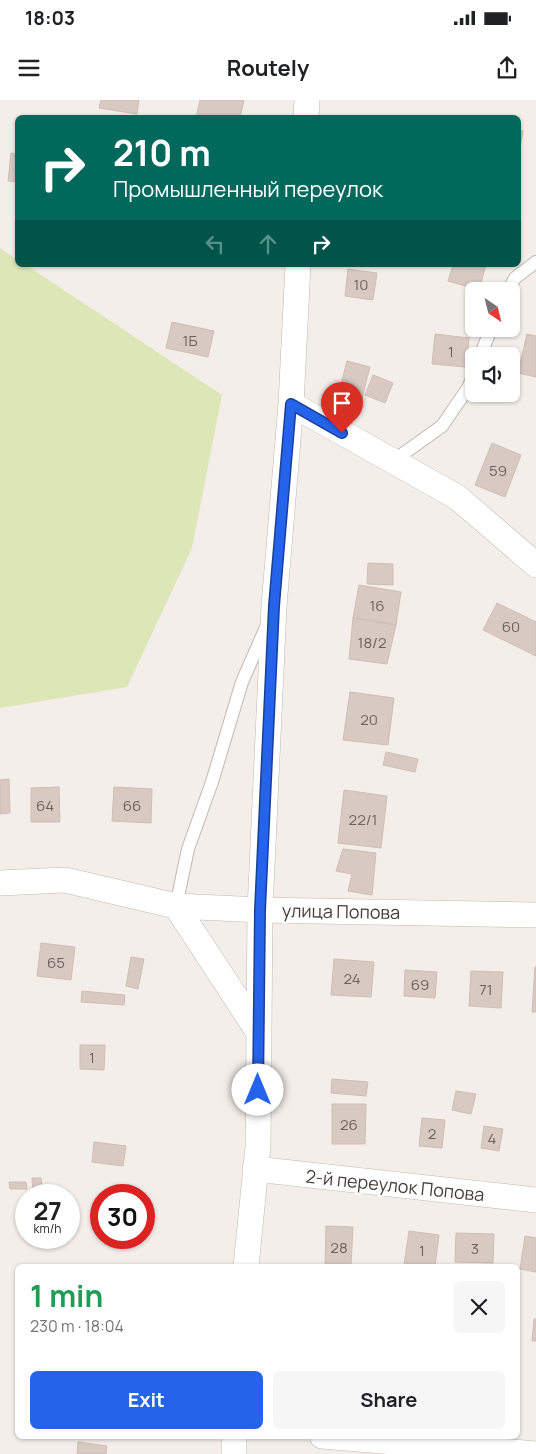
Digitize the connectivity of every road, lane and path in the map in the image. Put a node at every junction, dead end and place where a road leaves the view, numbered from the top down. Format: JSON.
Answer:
{"nodes":[{"id":1,"x":306,"y":100,"type":"edge"},
{"id":2,"x":306,"y":115,"type":"edge"},
{"id":3,"x":536,"y":262,"type":"edge"},
{"id":4,"x":298,"y":267,"type":"edge"},
{"id":5,"x":513,"y":282,"type":"edge"},
{"id":6,"x":465,"y":392,"type":"edge"},
{"id":7,"x":291,"y":404,"type":"junction"},
{"id":8,"x":392,"y":461,"type":"junction"},
{"id":9,"x":536,"y":564,"type":"edge"},
{"id":10,"x":274,"y":606,"type":"junction"},
{"id":11,"x":0,"y":883,"type":"edge"},
{"id":12,"x":176,"y":906,"type":"junction"},
{"id":13,"x":260,"y":910,"type":"junction"},
{"id":14,"x":536,"y":915,"type":"edge"},
{"id":15,"x":259,"y":1033,"type":"junction"},
{"id":16,"x":255,"y":1170,"type":"junction"},
{"id":17,"x":536,"y":1200,"type":"edge"},
{"id":18,"x":246,"y":1264,"type":"edge"},
{"id":19,"x":234,"y":1439,"type":"edge"},
{"id":20,"x":358,"y":1439,"type":"edge"},
{"id":21,"x":234,"y":1454,"type":"edge"},
{"id":22,"x":536,"y":1454,"type":"edge"}],
"edges":[{"from":1,"to":2,"type":"street"},
{"from":3,"to":5,"type":"lane"},
{"from":4,"to":7,"type":"street"},
{"from":6,"to":8,"type":"lane"},
{"from":7,"to":8,"type":"street"},
{"from":7,"to":10,"type":"street"},
{"from":8,"to":9,"type":"street"},
{"from":10,"to":12,"type":"lane"},
{"from":10,"to":13,"type":"street"},
{"from":11,"to":12,"type":"street","name":"улица Попова"},
{"from":12,"to":13,"type":"street","name":"улица Попова"},
{"from":12,"to":15,"type":"street"},
{"from":13,"to":14,"type":"street","name":"улица Попова"},
{"from":13,"to":15,"type":"street"},
{"from":15,"to":16,"type":"street"},
{"from":16,"to":17,"type":"street","name":"2-й переулок Попова"},
{"from":16,"to":18,"type":"street"},
{"from":19,"to":21,"type":"street"},
{"from":20,"to":22,"type":"street"}]}
